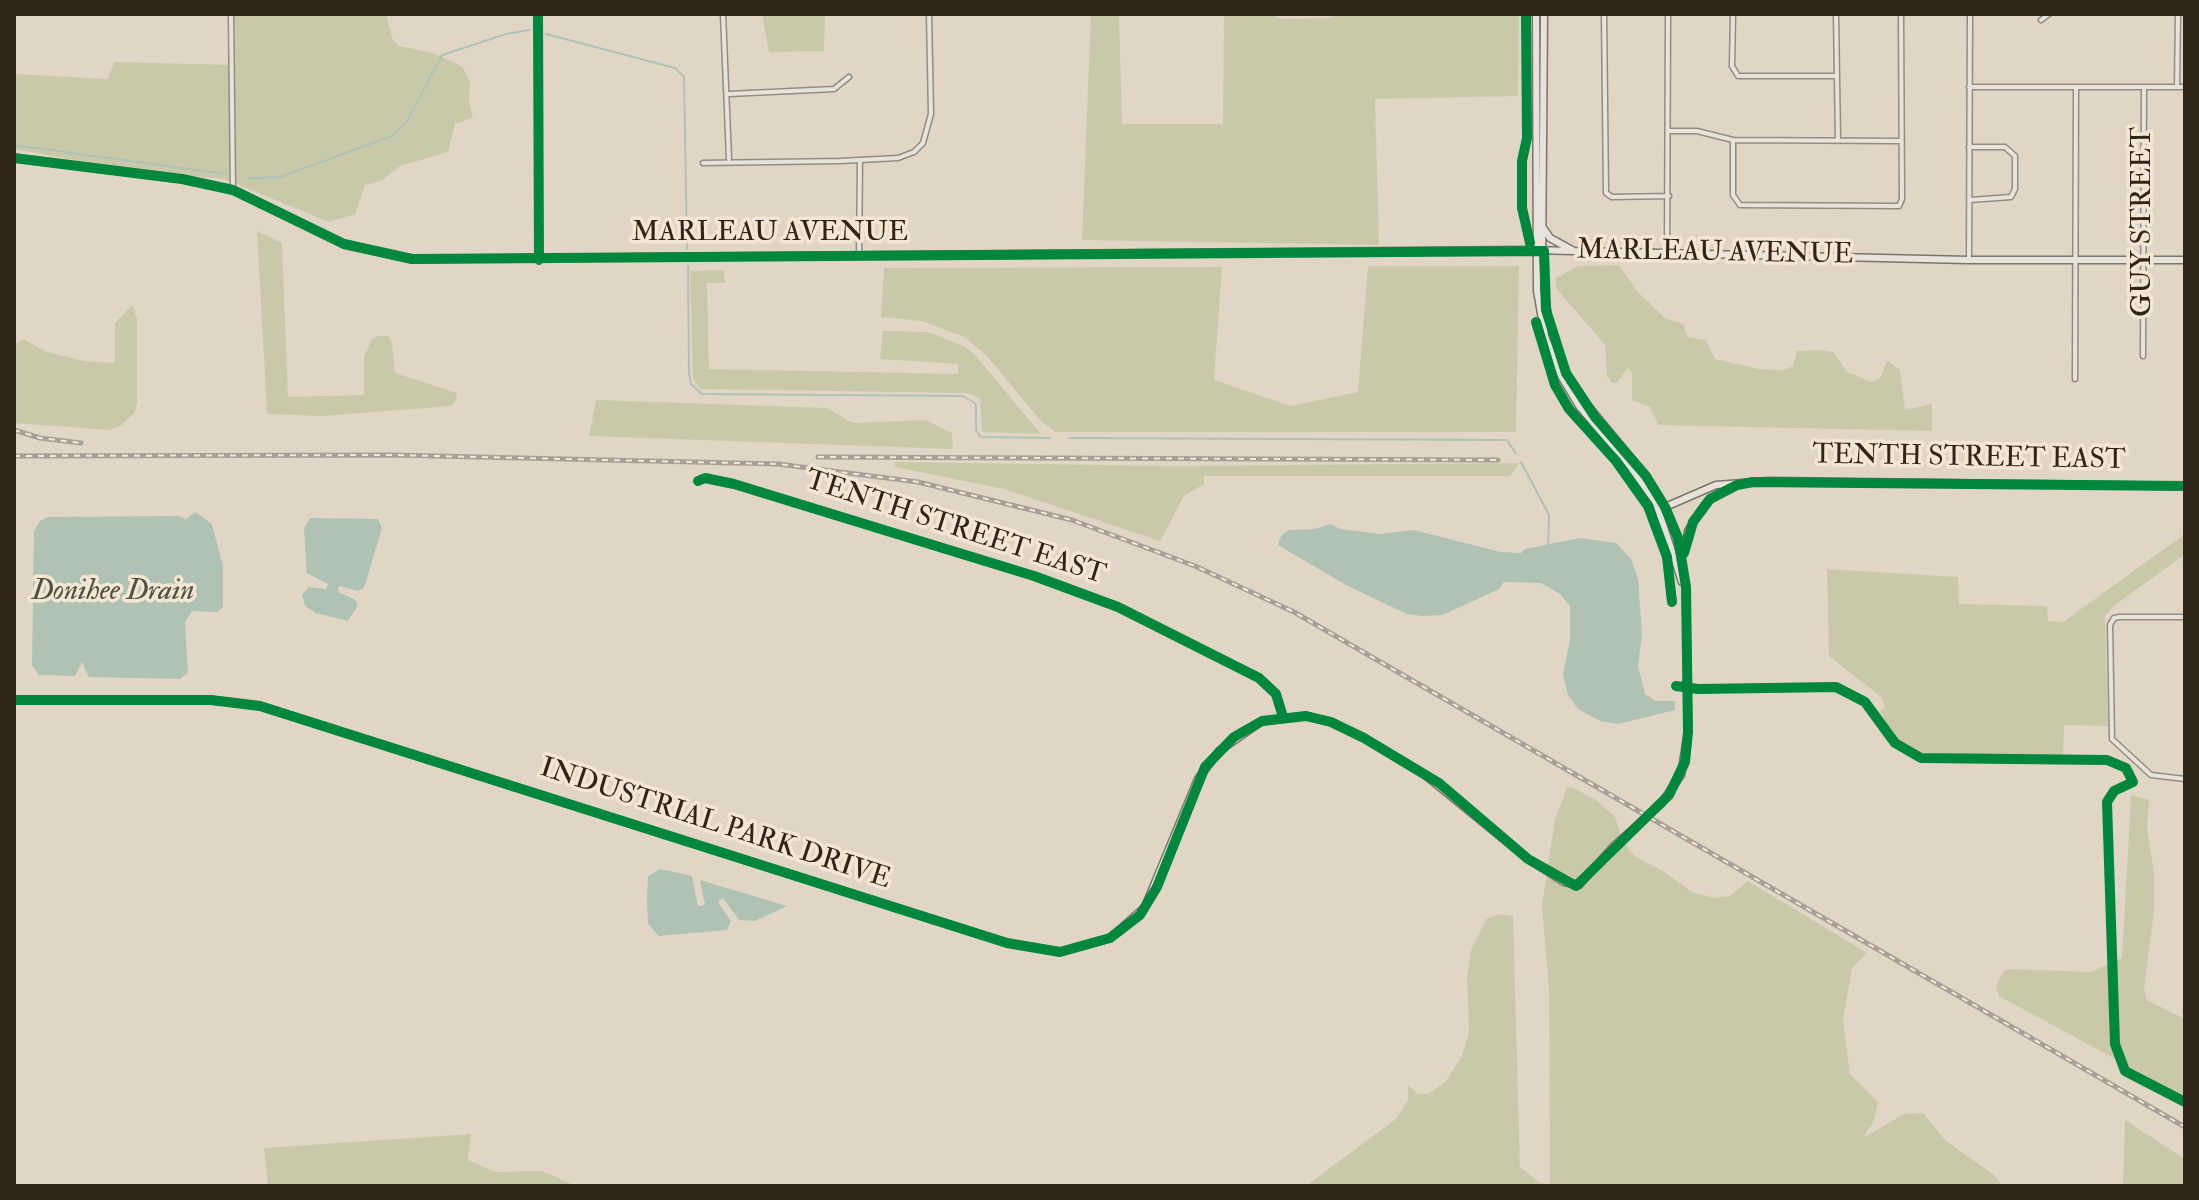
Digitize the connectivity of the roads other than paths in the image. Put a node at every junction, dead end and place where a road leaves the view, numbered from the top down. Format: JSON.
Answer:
{"nodes":[{"id":1,"x":231,"y":14,"type":"edge"},
{"id":2,"x":538,"y":14,"type":"edge"},
{"id":3,"x":723,"y":14,"type":"edge"},
{"id":4,"x":929,"y":14,"type":"edge"},
{"id":5,"x":1536,"y":14,"type":"edge"},
{"id":6,"x":1544,"y":14,"type":"edge"},
{"id":7,"x":1604,"y":14,"type":"edge"},
{"id":8,"x":1668,"y":14,"type":"edge"},
{"id":9,"x":1733,"y":14,"type":"edge"},
{"id":10,"x":1836,"y":14,"type":"edge"},
{"id":11,"x":1901,"y":14,"type":"edge"},
{"id":12,"x":1970,"y":14,"type":"edge"},
{"id":13,"x":2049,"y":14,"type":"edge"},
{"id":14,"x":2178,"y":14,"type":"edge"},
{"id":15,"x":2041,"y":20,"type":"dead end"},
{"id":16,"x":1837,"y":76,"type":"junction"},
{"id":17,"x":849,"y":77,"type":"dead end"},
{"id":18,"x":1969,"y":87,"type":"junction"},
{"id":19,"x":2177,"y":87,"type":"junction"},
{"id":20,"x":2185,"y":87,"type":"edge"},
{"id":21,"x":2076,"y":88,"type":"junction"},
{"id":22,"x":2144,"y":88,"type":"junction"},
{"id":23,"x":729,"y":94,"type":"junction"},
{"id":24,"x":1669,"y":131,"type":"junction"},
{"id":25,"x":1733,"y":140,"type":"junction"},
{"id":26,"x":1838,"y":141,"type":"junction"},
{"id":27,"x":1902,"y":141,"type":"junction"},
{"id":28,"x":1969,"y":147,"type":"junction"},
{"id":29,"x":14,"y":158,"type":"edge"},
{"id":30,"x":729,"y":160,"type":"junction"},
{"id":31,"x":860,"y":160,"type":"junction"},
{"id":32,"x":703,"y":163,"type":"dead end"},
{"id":33,"x":233,"y":190,"type":"junction"},
{"id":34,"x":1669,"y":196,"type":"junction"},
{"id":35,"x":1969,"y":200,"type":"junction"},
{"id":36,"x":1544,"y":229,"type":"junction"},
{"id":37,"x":1541,"y":251,"type":"junction"},
{"id":38,"x":1574,"y":251,"type":"junction"},
{"id":39,"x":1667,"y":254,"type":"junction"},
{"id":40,"x":859,"y":257,"type":"junction"},
{"id":41,"x":539,"y":260,"type":"junction"},
{"id":42,"x":1969,"y":260,"type":"junction"},
{"id":43,"x":2074,"y":260,"type":"junction"},
{"id":44,"x":2144,"y":260,"type":"junction"},
{"id":45,"x":2185,"y":260,"type":"edge"},
{"id":46,"x":2143,"y":356,"type":"dead end"},
{"id":47,"x":2075,"y":379,"type":"dead end"},
{"id":48,"x":698,"y":481,"type":"dead end"},
{"id":49,"x":1753,"y":482,"type":"junction"},
{"id":50,"x":2185,"y":486,"type":"edge"},
{"id":51,"x":1663,"y":508,"type":"junction"},
{"id":52,"x":1685,"y":569,"type":"junction"},
{"id":53,"x":1685,"y":602,"type":"junction"},
{"id":54,"x":2185,"y":617,"type":"edge"},
{"id":55,"x":14,"y":700,"type":"edge"},
{"id":56,"x":1283,"y":717,"type":"junction"},
{"id":57,"x":2185,"y":779,"type":"edge"}],
"edges":[{"from":1,"to":33,"type":"street"},
{"from":2,"to":41,"type":"street"},
{"from":3,"to":23,"type":"street"},
{"from":4,"to":31,"type":"street"},
{"from":5,"to":37,"type":"street"},
{"from":6,"to":36,"type":"street"},
{"from":7,"to":34,"type":"street"},
{"from":8,"to":24,"type":"street"},
{"from":9,"to":16,"type":"street"},
{"from":10,"to":16,"type":"street"},
{"from":11,"to":27,"type":"street"},
{"from":12,"to":18,"type":"street"},
{"from":13,"to":15,"type":"street"},
{"from":14,"to":19,"type":"street"},
{"from":16,"to":26,"type":"street"},
{"from":17,"to":23,"type":"street"},
{"from":18,"to":21,"type":"street"},
{"from":18,"to":28,"type":"street"},
{"from":19,"to":20,"type":"street"},
{"from":19,"to":22,"type":"street"},
{"from":21,"to":22,"type":"street"},
{"from":21,"to":43,"type":"street"},
{"from":22,"to":44,"type":"street","name":"GUY STREET"},
{"from":23,"to":30,"type":"street"},
{"from":24,"to":25,"type":"street"},
{"from":24,"to":34,"type":"street"},
{"from":25,"to":26,"type":"street"},
{"from":25,"to":27,"type":"street"},
{"from":26,"to":27,"type":"street"},
{"from":28,"to":35,"type":"street"},
{"from":28,"to":35,"type":"street"},
{"from":29,"to":33,"type":"street","name":"MARLEAU AVENUE"},
{"from":30,"to":31,"type":"street"},
{"from":30,"to":32,"type":"street"},
{"from":31,"to":40,"type":"street"},
{"from":33,"to":41,"type":"street","name":"MARLEAU AVENUE"},
{"from":34,"to":39,"type":"street"},
{"from":35,"to":42,"type":"street"},
{"from":36,"to":37,"type":"street"},
{"from":36,"to":38,"type":"street"},
{"from":37,"to":38,"type":"street","name":"MARLEAU AVENUE"},
{"from":37,"to":40,"type":"street","name":"MARLEAU AVENUE"},
{"from":37,"to":51,"type":"street"},
{"from":38,"to":39,"type":"street","name":"MARLEAU AVENUE"},
{"from":39,"to":42,"type":"street","name":"MARLEAU AVENUE"},
{"from":40,"to":41,"type":"street","name":"MARLEAU AVENUE"},
{"from":42,"to":43,"type":"street","name":"MARLEAU AVENUE"},
{"from":43,"to":44,"type":"street","name":"MARLEAU AVENUE"},
{"from":43,"to":47,"type":"street"},
{"from":44,"to":45,"type":"street","name":"MARLEAU AVENUE"},
{"from":44,"to":46,"type":"street","name":"GUY STREET"},
{"from":48,"to":56,"type":"street","name":"TENTH STREET EAST"},
{"from":49,"to":50,"type":"street","name":"TENTH STREET EAST"},
{"from":49,"to":51,"type":"street","name":"TENTH STREET EAST"},
{"from":49,"to":52,"type":"street"},
{"from":51,"to":52,"type":"street"},
{"from":51,"to":53,"type":"street"},
{"from":52,"to":53,"type":"street"},
{"from":53,"to":56,"type":"street"},
{"from":54,"to":57,"type":"street"},
{"from":55,"to":56,"type":"street","name":"INDUSTRIAL PARK DRIVE"}]}
